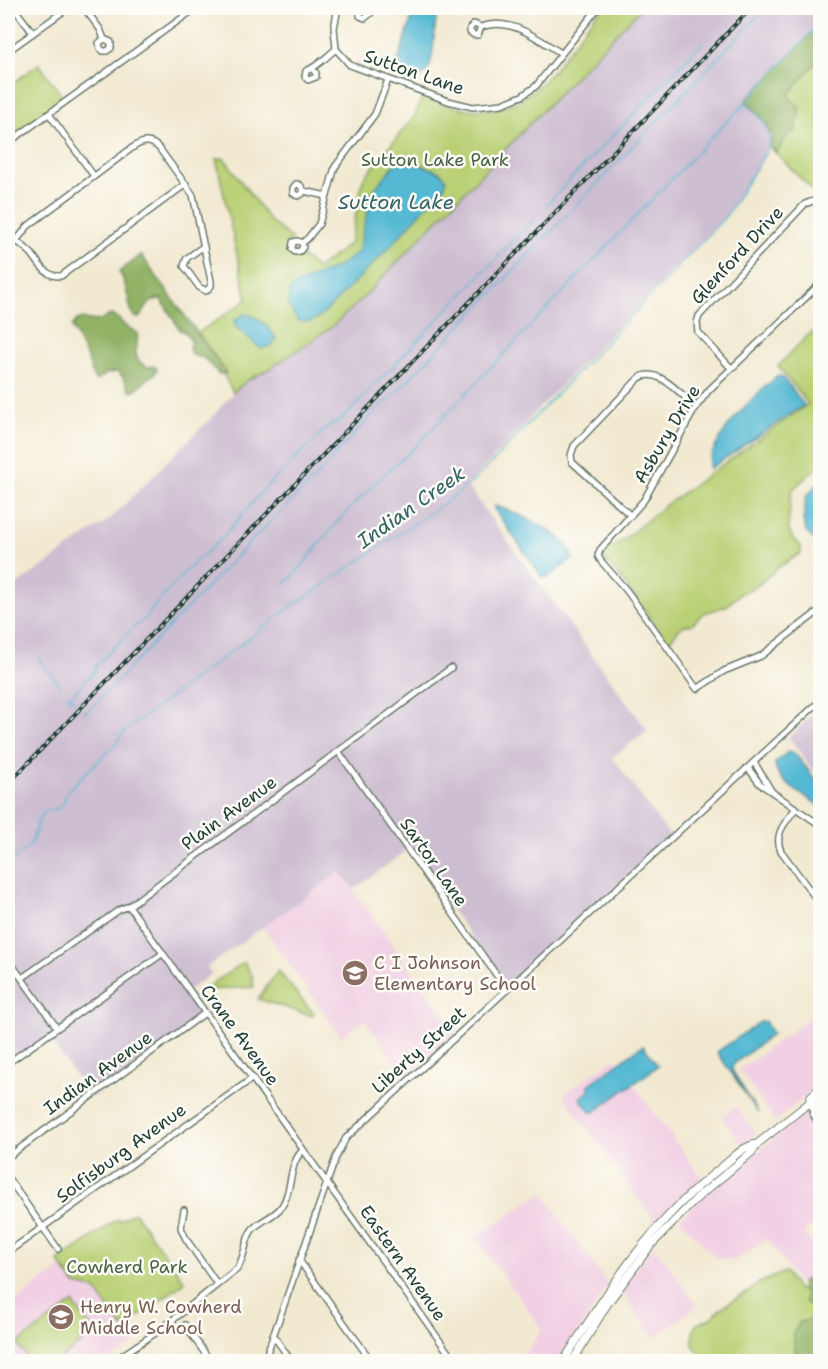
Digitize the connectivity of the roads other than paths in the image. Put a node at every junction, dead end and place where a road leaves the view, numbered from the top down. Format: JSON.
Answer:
{"nodes":[{"id":1,"x":14,"y":8,"type":"edge"},
{"id":2,"x":68,"y":8,"type":"edge"},
{"id":3,"x":84,"y":8,"type":"edge"},
{"id":4,"x":196,"y":8,"type":"edge"},
{"id":5,"x":338,"y":8,"type":"edge"},
{"id":6,"x":360,"y":8,"type":"edge"},
{"id":7,"x":368,"y":8,"type":"edge"},
{"id":8,"x":596,"y":8,"type":"edge"},
{"id":9,"x":481,"y":27,"type":"dead end"},
{"id":10,"x":33,"y":33,"type":"junction"},
{"id":11,"x":104,"y":39,"type":"dead end"},
{"id":12,"x":336,"y":49,"type":"junction"},
{"id":13,"x":8,"y":51,"type":"edge"},
{"id":14,"x":561,"y":53,"type":"junction"},
{"id":15,"x":313,"y":70,"type":"dead end"},
{"id":16,"x":388,"y":80,"type":"junction"},
{"id":17,"x":49,"y":114,"type":"junction"},
{"id":18,"x":8,"y":143,"type":"edge"},
{"id":19,"x":94,"y":176,"type":"junction"},
{"id":20,"x":186,"y":184,"type":"junction"},
{"id":21,"x":304,"y":191,"type":"dead end"},
{"id":22,"x":327,"y":196,"type":"junction"},
{"id":23,"x":820,"y":202,"type":"edge"},
{"id":24,"x":15,"y":240,"type":"junction"},
{"id":25,"x":302,"y":243,"type":"dead end"},
{"id":26,"x":204,"y":246,"type":"junction"},
{"id":27,"x":8,"y":251,"type":"edge"},
{"id":28,"x":820,"y":284,"type":"edge"},
{"id":29,"x":731,"y":369,"type":"junction"},
{"id":30,"x":696,"y":407,"type":"junction"},
{"id":31,"x":631,"y":516,"type":"junction"},
{"id":32,"x":820,"y":609,"type":"edge"},
{"id":33,"x":451,"y":668,"type":"dead end"},
{"id":34,"x":820,"y":701,"type":"edge"},
{"id":35,"x":338,"y":752,"type":"junction"},
{"id":36,"x":754,"y":762,"type":"junction"},
{"id":37,"x":748,"y":768,"type":"junction"},
{"id":38,"x":772,"y":792,"type":"junction"},
{"id":39,"x":796,"y":808,"type":"junction"},
{"id":40,"x":820,"y":825,"type":"edge"},
{"id":41,"x":820,"y":904,"type":"edge"},
{"id":42,"x":129,"y":906,"type":"junction"},
{"id":43,"x":162,"y":954,"type":"junction"},
{"id":44,"x":8,"y":958,"type":"edge"},
{"id":45,"x":21,"y":978,"type":"junction"},
{"id":46,"x":507,"y":990,"type":"junction"},
{"id":47,"x":206,"y":1013,"type":"junction"},
{"id":48,"x":57,"y":1028,"type":"junction"},
{"id":49,"x":8,"y":1063,"type":"edge"},
{"id":50,"x":253,"y":1078,"type":"junction"},
{"id":51,"x":820,"y":1089,"type":"edge"},
{"id":52,"x":820,"y":1099,"type":"edge"},
{"id":53,"x":809,"y":1103,"type":"junction"},
{"id":54,"x":814,"y":1111,"type":"junction"},
{"id":55,"x":820,"y":1115,"type":"edge"},
{"id":56,"x":820,"y":1125,"type":"edge"},
{"id":57,"x":757,"y":1144,"type":"junction"},
{"id":58,"x":303,"y":1150,"type":"junction"},
{"id":59,"x":8,"y":1157,"type":"edge"},
{"id":60,"x":8,"y":1178,"type":"edge"},
{"id":61,"x":327,"y":1182,"type":"junction"},
{"id":62,"x":184,"y":1210,"type":"dead end"},
{"id":63,"x":43,"y":1227,"type":"junction"},
{"id":64,"x":58,"y":1249,"type":"dead end"},
{"id":65,"x":8,"y":1252,"type":"edge"},
{"id":66,"x":299,"y":1260,"type":"junction"},
{"id":67,"x":217,"y":1284,"type":"junction"},
{"id":68,"x":185,"y":1325,"type":"dead end"},
{"id":69,"x":273,"y":1335,"type":"junction"},
{"id":70,"x":129,"y":1352,"type":"junction"},
{"id":71,"x":112,"y":1362,"type":"edge"},
{"id":72,"x":135,"y":1362,"type":"edge"},
{"id":73,"x":211,"y":1362,"type":"edge"},
{"id":74,"x":264,"y":1362,"type":"edge"},
{"id":75,"x":292,"y":1362,"type":"edge"},
{"id":76,"x":372,"y":1362,"type":"edge"},
{"id":77,"x":455,"y":1362,"type":"edge"},
{"id":78,"x":563,"y":1362,"type":"edge"},
{"id":79,"x":572,"y":1362,"type":"edge"}],
"edges":[{"from":1,"to":10,"type":"street"},
{"from":2,"to":10,"type":"street"},
{"from":3,"to":11,"type":"street"},
{"from":4,"to":17,"type":"street"},
{"from":5,"to":12,"type":"street"},
{"from":6,"to":7,"type":"street"},
{"from":8,"to":14,"type":"street","name":"Sutton Lane"},
{"from":9,"to":14,"type":"street"},
{"from":10,"to":13,"type":"street"},
{"from":12,"to":15,"type":"street"},
{"from":12,"to":16,"type":"street","name":"Sutton Lane"},
{"from":14,"to":16,"type":"street","name":"Sutton Lane"},
{"from":16,"to":22,"type":"street"},
{"from":17,"to":18,"type":"street"},
{"from":17,"to":19,"type":"street"},
{"from":19,"to":20,"type":"street"},
{"from":19,"to":24,"type":"street"},
{"from":20,"to":24,"type":"street"},
{"from":20,"to":26,"type":"street"},
{"from":21,"to":22,"type":"street"},
{"from":22,"to":25,"type":"street"},
{"from":23,"to":29,"type":"street","name":"Glenford Drive"},
{"from":24,"to":27,"type":"street"},
{"from":26,"to":26,"type":"street"},
{"from":28,"to":29,"type":"street","name":"Asbury Drive"},
{"from":29,"to":30,"type":"street","name":"Asbury Drive"},
{"from":30,"to":31,"type":"street","name":"Asbury Drive"},
{"from":30,"to":31,"type":"street"},
{"from":31,"to":32,"type":"street","name":"Asbury Drive"},
{"from":33,"to":35,"type":"street","name":"Plain Avenue"},
{"from":34,"to":36,"type":"street","name":"Liberty Street"},
{"from":35,"to":42,"type":"street","name":"Plain Avenue"},
{"from":35,"to":46,"type":"street","name":"Sartor Lane"},
{"from":36,"to":37,"type":"street","name":"Liberty Street"},
{"from":36,"to":38,"type":"street"},
{"from":37,"to":38,"type":"street"},
{"from":37,"to":46,"type":"street","name":"Liberty Street"},
{"from":38,"to":39,"type":"street"},
{"from":39,"to":40,"type":"street"},
{"from":39,"to":41,"type":"street"},
{"from":42,"to":43,"type":"street","name":"Crane Avenue"},
{"from":42,"to":45,"type":"street","name":"Plain Avenue"},
{"from":43,"to":47,"type":"street","name":"Crane Avenue"},
{"from":43,"to":48,"type":"street"},
{"from":44,"to":45,"type":"street"},
{"from":45,"to":48,"type":"street"},
{"from":46,"to":61,"type":"street","name":"Liberty Street"},
{"from":47,"to":50,"type":"street","name":"Crane Avenue"},
{"from":47,"to":59,"type":"street","name":"Indian Avenue"},
{"from":48,"to":49,"type":"street"},
{"from":50,"to":58,"type":"street","name":"Crane Avenue"},
{"from":50,"to":63,"type":"street","name":"Solfisburg Avenue"},
{"from":51,"to":53,"type":"main road"},
{"from":52,"to":53,"type":"main road"},
{"from":53,"to":54,"type":"street"},
{"from":53,"to":57,"type":"main road"},
{"from":54,"to":55,"type":"street"},
{"from":54,"to":56,"type":"street"},
{"from":57,"to":78,"type":"main road"},
{"from":57,"to":79,"type":"main road"},
{"from":58,"to":61,"type":"street","name":"Crane Avenue"},
{"from":58,"to":67,"type":"street"},
{"from":60,"to":63,"type":"street"},
{"from":61,"to":66,"type":"street","name":"Liberty Street"},
{"from":61,"to":77,"type":"street","name":"Eastern Avenue"},
{"from":62,"to":67,"type":"street"},
{"from":63,"to":64,"type":"street"},
{"from":63,"to":65,"type":"street","name":"Solfisburg Avenue"},
{"from":66,"to":69,"type":"street","name":"Liberty Street"},
{"from":66,"to":76,"type":"street"},
{"from":67,"to":70,"type":"street"},
{"from":68,"to":73,"type":"street"},
{"from":69,"to":74,"type":"street","name":"Liberty Street"},
{"from":69,"to":75,"type":"street"},
{"from":70,"to":71,"type":"street"},
{"from":70,"to":72,"type":"street"}]}
